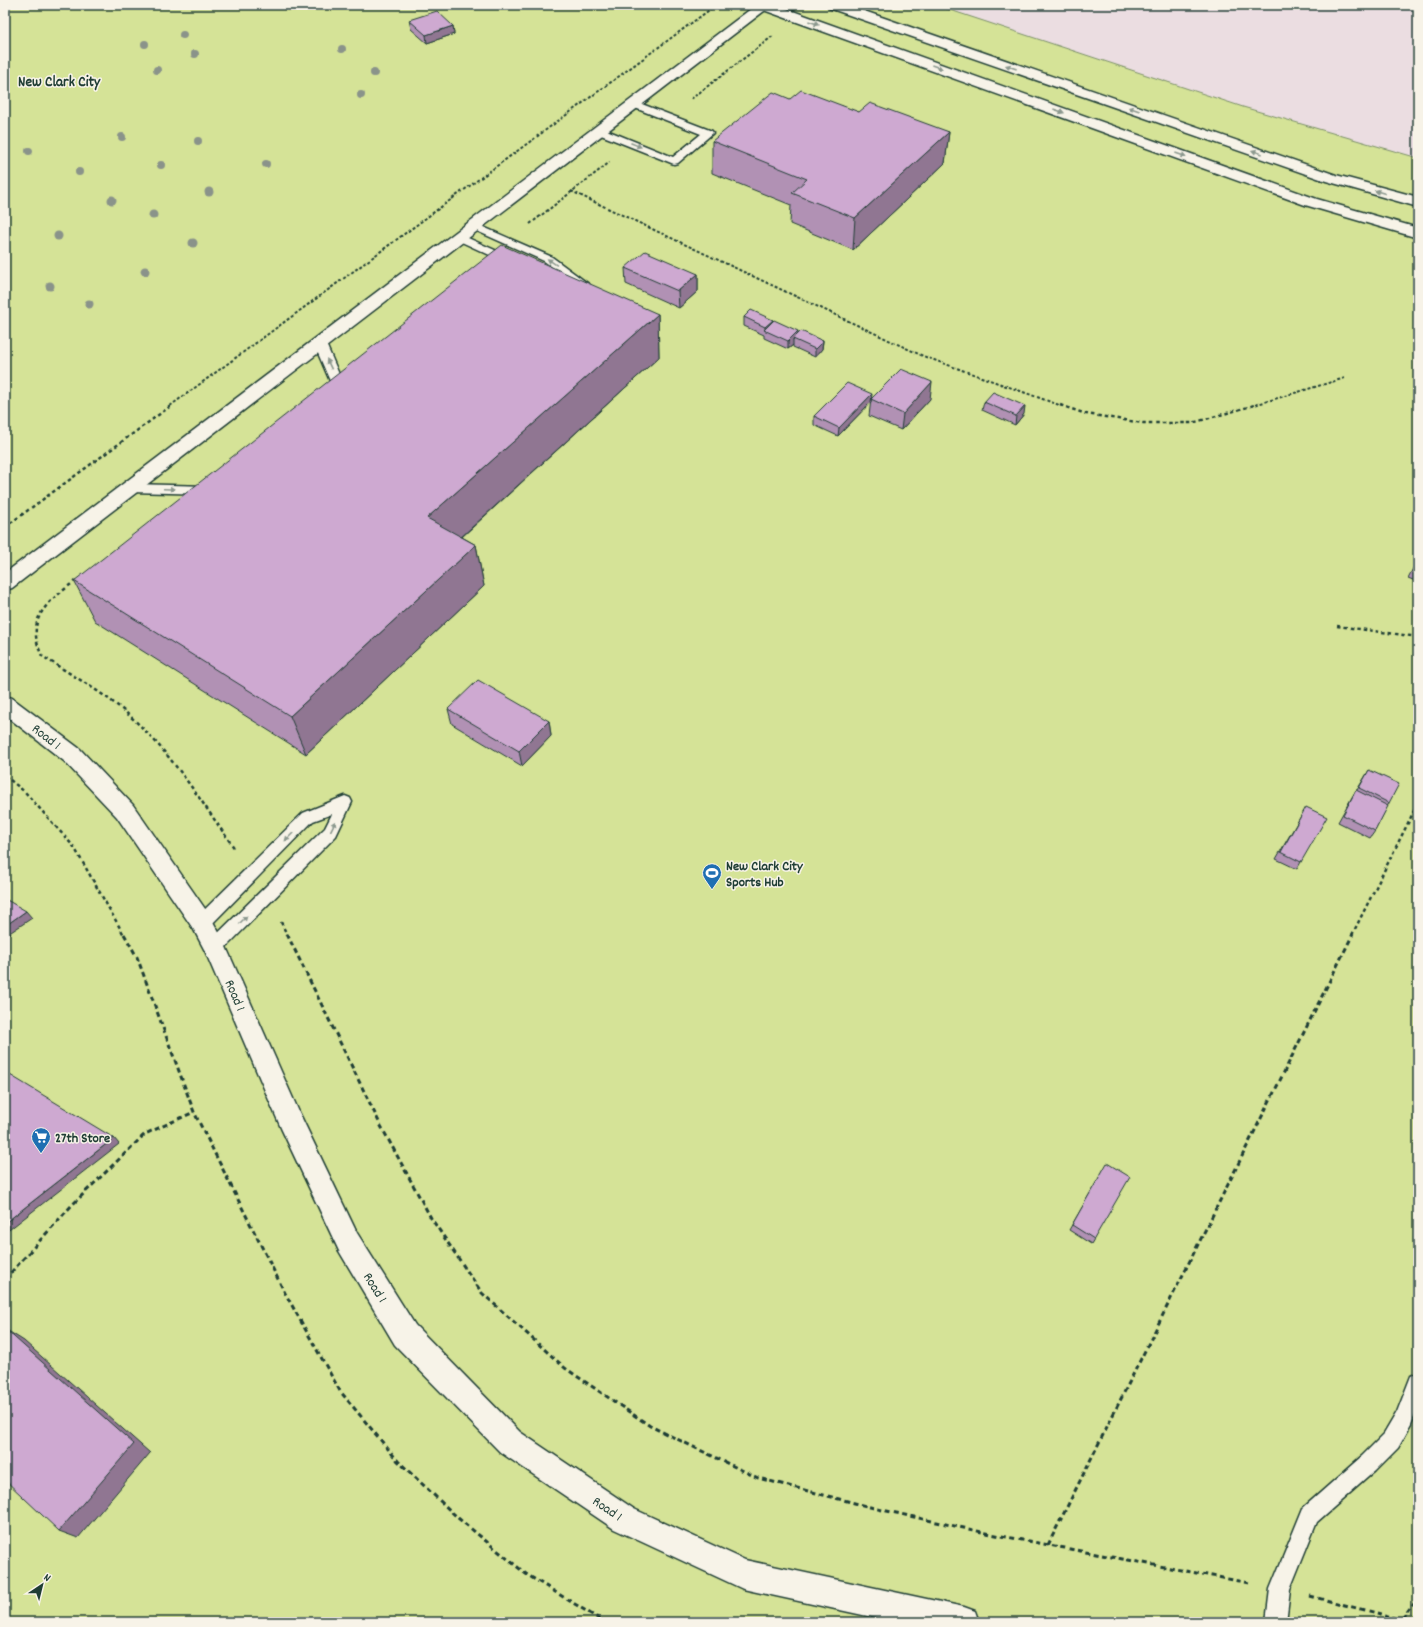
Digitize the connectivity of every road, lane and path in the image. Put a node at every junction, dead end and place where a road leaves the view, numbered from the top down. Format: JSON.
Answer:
{"nodes":[{"id":1,"x":716,"y":5,"type":"edge"},
{"id":2,"x":764,"y":5,"type":"edge"},
{"id":3,"x":834,"y":5,"type":"edge"},
{"id":4,"x":798,"y":17,"type":"junction"},
{"id":5,"x":634,"y":104,"type":"junction"},
{"id":6,"x":667,"y":118,"type":"junction"},
{"id":7,"x":600,"y":131,"type":"junction"},
{"id":8,"x":633,"y":144,"type":"junction"},
{"id":9,"x":540,"y":176,"type":"junction"},
{"id":10,"x":572,"y":191,"type":"junction"},
{"id":11,"x":1418,"y":202,"type":"edge"},
{"id":12,"x":474,"y":226,"type":"junction"},
{"id":13,"x":1418,"y":233,"type":"edge"},
{"id":14,"x":459,"y":237,"type":"junction"},
{"id":15,"x":508,"y":241,"type":"junction"},
{"id":16,"x":519,"y":265,"type":"edge"},
{"id":17,"x":554,"y":277,"type":"edge"},
{"id":18,"x":320,"y":344,"type":"junction"},
{"id":19,"x":1345,"y":378,"type":"dead end"},
{"id":20,"x":347,"y":407,"type":"edge"},
{"id":21,"x":130,"y":488,"type":"junction"},
{"id":22,"x":223,"y":489,"type":"edge"},
{"id":23,"x":5,"y":527,"type":"edge"},
{"id":24,"x":82,"y":576,"type":"edge"},
{"id":25,"x":5,"y":583,"type":"edge"},
{"id":26,"x":1337,"y":626,"type":"dead end"},
{"id":27,"x":1418,"y":637,"type":"edge"},
{"id":28,"x":5,"y":704,"type":"edge"},
{"id":29,"x":5,"y":776,"type":"edge"},
{"id":30,"x":1418,"y":803,"type":"edge"},
{"id":31,"x":253,"y":872,"type":"junction"},
{"id":32,"x":268,"y":895,"type":"junction"},
{"id":33,"x":202,"y":923,"type":"junction"},
{"id":34,"x":215,"y":947,"type":"junction"},
{"id":35,"x":194,"y":1112,"type":"junction"},
{"id":36,"x":5,"y":1279,"type":"edge"},
{"id":37,"x":1418,"y":1383,"type":"edge"},
{"id":38,"x":1048,"y":1545,"type":"junction"},
{"id":39,"x":1280,"y":1589,"type":"junction"},
{"id":40,"x":1418,"y":1601,"type":"edge"},
{"id":41,"x":1404,"y":1620,"type":"junction"},
{"id":42,"x":604,"y":1622,"type":"edge"},
{"id":43,"x":964,"y":1622,"type":"edge"},
{"id":44,"x":1276,"y":1622,"type":"edge"},
{"id":45,"x":1411,"y":1622,"type":"edge"}],
"edges":[{"from":1,"to":23,"type":"path"},
{"from":2,"to":4,"type":"street"},
{"from":2,"to":5,"type":"street"},
{"from":11,"to":3,"type":"street","one_way":true},
{"from":4,"to":6,"type":"path"},
{"from":4,"to":13,"type":"street","one_way":true},
{"from":5,"to":6,"type":"lane"},
{"from":5,"to":7,"type":"street"},
{"from":8,"to":6,"type":"lane","one_way":true},
{"from":7,"to":8,"type":"lane"},
{"from":7,"to":9,"type":"street"},
{"from":8,"to":10,"type":"path"},
{"from":9,"to":10,"type":"path"},
{"from":9,"to":12,"type":"street"},
{"from":10,"to":15,"type":"path"},
{"from":10,"to":19,"type":"path"},
{"from":12,"to":14,"type":"street"},
{"from":12,"to":15,"type":"lane"},
{"from":14,"to":16,"type":"lane"},
{"from":14,"to":18,"type":"street"},
{"from":17,"to":15,"type":"lane","one_way":true},
{"from":20,"to":18,"type":"lane","one_way":true},
{"from":18,"to":21,"type":"street"},
{"from":21,"to":22,"type":"lane","one_way":true},
{"from":21,"to":25,"type":"street"},
{"from":24,"to":31,"type":"path"},
{"from":26,"to":27,"type":"path"},
{"from":28,"to":33,"type":"street","name":"Road 1"},
{"from":29,"to":35,"type":"path"},
{"from":30,"to":38,"type":"path"},
{"from":32,"to":31,"type":"lane","one_way":true},
{"from":31,"to":33,"type":"lane"},
{"from":34,"to":32,"type":"lane","one_way":true},
{"from":32,"to":38,"type":"path"},
{"from":33,"to":34,"type":"street","name":"Road 1"},
{"from":34,"to":43,"type":"street","name":"Road 1"},
{"from":35,"to":36,"type":"path"},
{"from":35,"to":42,"type":"path"},
{"from":37,"to":39,"type":"lane"},
{"from":38,"to":39,"type":"path"},
{"from":39,"to":41,"type":"path"},
{"from":39,"to":44,"type":"lane"},
{"from":40,"to":41,"type":"path"},
{"from":41,"to":45,"type":"path"}]}
